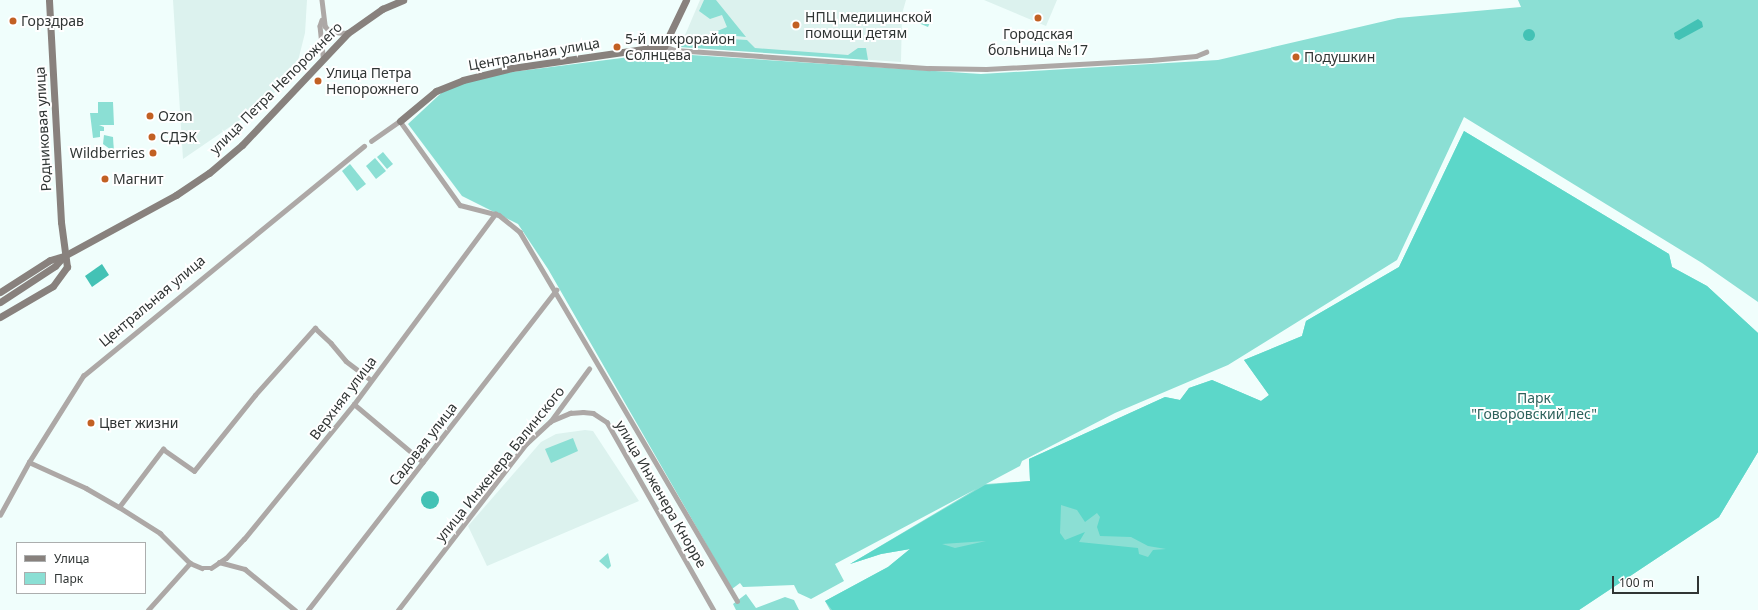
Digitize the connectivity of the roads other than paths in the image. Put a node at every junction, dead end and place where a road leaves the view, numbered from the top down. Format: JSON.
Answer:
{"nodes":[{"id":1,"x":49,"y":0,"type":"edge"},
{"id":2,"x":322,"y":0,"type":"edge"},
{"id":3,"x":403,"y":0,"type":"edge"},
{"id":4,"x":686,"y":0,"type":"edge"},
{"id":5,"x":322,"y":20,"type":"junction"},
{"id":6,"x":348,"y":33,"type":"junction"},
{"id":7,"x":664,"y":46,"type":"junction"},
{"id":8,"x":1206,"y":52,"type":"dead end"},
{"id":9,"x":322,"y":57,"type":"junction"},
{"id":10,"x":400,"y":121,"type":"junction"},
{"id":11,"x":372,"y":141,"type":"dead end"},
{"id":12,"x":364,"y":146,"type":"dead end"},
{"id":13,"x":495,"y":214,"type":"junction"},
{"id":14,"x":64,"y":256,"type":"junction"},
{"id":15,"x":556,"y":290,"type":"junction"},
{"id":16,"x":0,"y":292,"type":"edge"},
{"id":17,"x":0,"y":302,"type":"edge"},
{"id":18,"x":0,"y":317,"type":"edge"},
{"id":19,"x":589,"y":370,"type":"dead end"},
{"id":20,"x":371,"y":380,"type":"junction"},
{"id":21,"x":354,"y":404,"type":"junction"},
{"id":22,"x":550,"y":422,"type":"junction"},
{"id":23,"x":29,"y":462,"type":"junction"},
{"id":24,"x":423,"y":462,"type":"junction"},
{"id":25,"x":119,"y":507,"type":"junction"},
{"id":26,"x":0,"y":514,"type":"edge"},
{"id":27,"x":219,"y":562,"type":"junction"},
{"id":28,"x":190,"y":563,"type":"junction"},
{"id":29,"x":737,"y":601,"type":"dead end"},
{"id":30,"x":148,"y":610,"type":"edge"},
{"id":31,"x":295,"y":610,"type":"edge"},
{"id":32,"x":308,"y":610,"type":"edge"},
{"id":33,"x":398,"y":610,"type":"edge"},
{"id":34,"x":714,"y":610,"type":"edge"}],
"edges":[{"from":1,"to":14,"type":"street","name":"Родниковая улица"},
{"from":2,"to":5,"type":"street"},
{"from":3,"to":6,"type":"street","name":"улица Петра Непорожнего"},
{"from":4,"to":7,"type":"street"},
{"from":5,"to":6,"type":"street"},
{"from":5,"to":9,"type":"street"},
{"from":6,"to":9,"type":"street","name":"улица Петра Непорожнего"},
{"from":7,"to":8,"type":"street"},
{"from":7,"to":10,"type":"street","name":"Центральная улица"},
{"from":9,"to":14,"type":"street","name":"улица Петра Непорожнего"},
{"from":10,"to":11,"type":"street","name":"Центральная улица"},
{"from":10,"to":13,"type":"street"},
{"from":12,"to":23,"type":"street","name":"Центральная улица"},
{"from":13,"to":15,"type":"street"},
{"from":13,"to":20,"type":"street","name":"Верхняя улица"},
{"from":14,"to":16,"type":"street","name":"улица Петра Непорожнего"},
{"from":14,"to":17,"type":"street","name":"улица Петра Непорожнего"},
{"from":14,"to":18,"type":"street","name":"Родниковая улица"},
{"from":15,"to":24,"type":"street","name":"Садовая улица"},
{"from":15,"to":29,"type":"street"},
{"from":19,"to":22,"type":"street","name":"улица Инженера Балинского"},
{"from":20,"to":21,"type":"street","name":"Верхняя улица"},
{"from":20,"to":25,"type":"street"},
{"from":21,"to":24,"type":"street"},
{"from":21,"to":27,"type":"street","name":"Верхняя улица"},
{"from":22,"to":33,"type":"street","name":"улица Инженера Балинского"},
{"from":22,"to":34,"type":"street","name":"улица Инженера Кнорре"},
{"from":23,"to":25,"type":"street"},
{"from":23,"to":26,"type":"street","name":"Центральная улица"},
{"from":24,"to":32,"type":"street","name":"Садовая улица"},
{"from":25,"to":28,"type":"street"},
{"from":27,"to":28,"type":"street","name":"Верхняя улица"},
{"from":27,"to":31,"type":"street"},
{"from":28,"to":30,"type":"street"}]}
